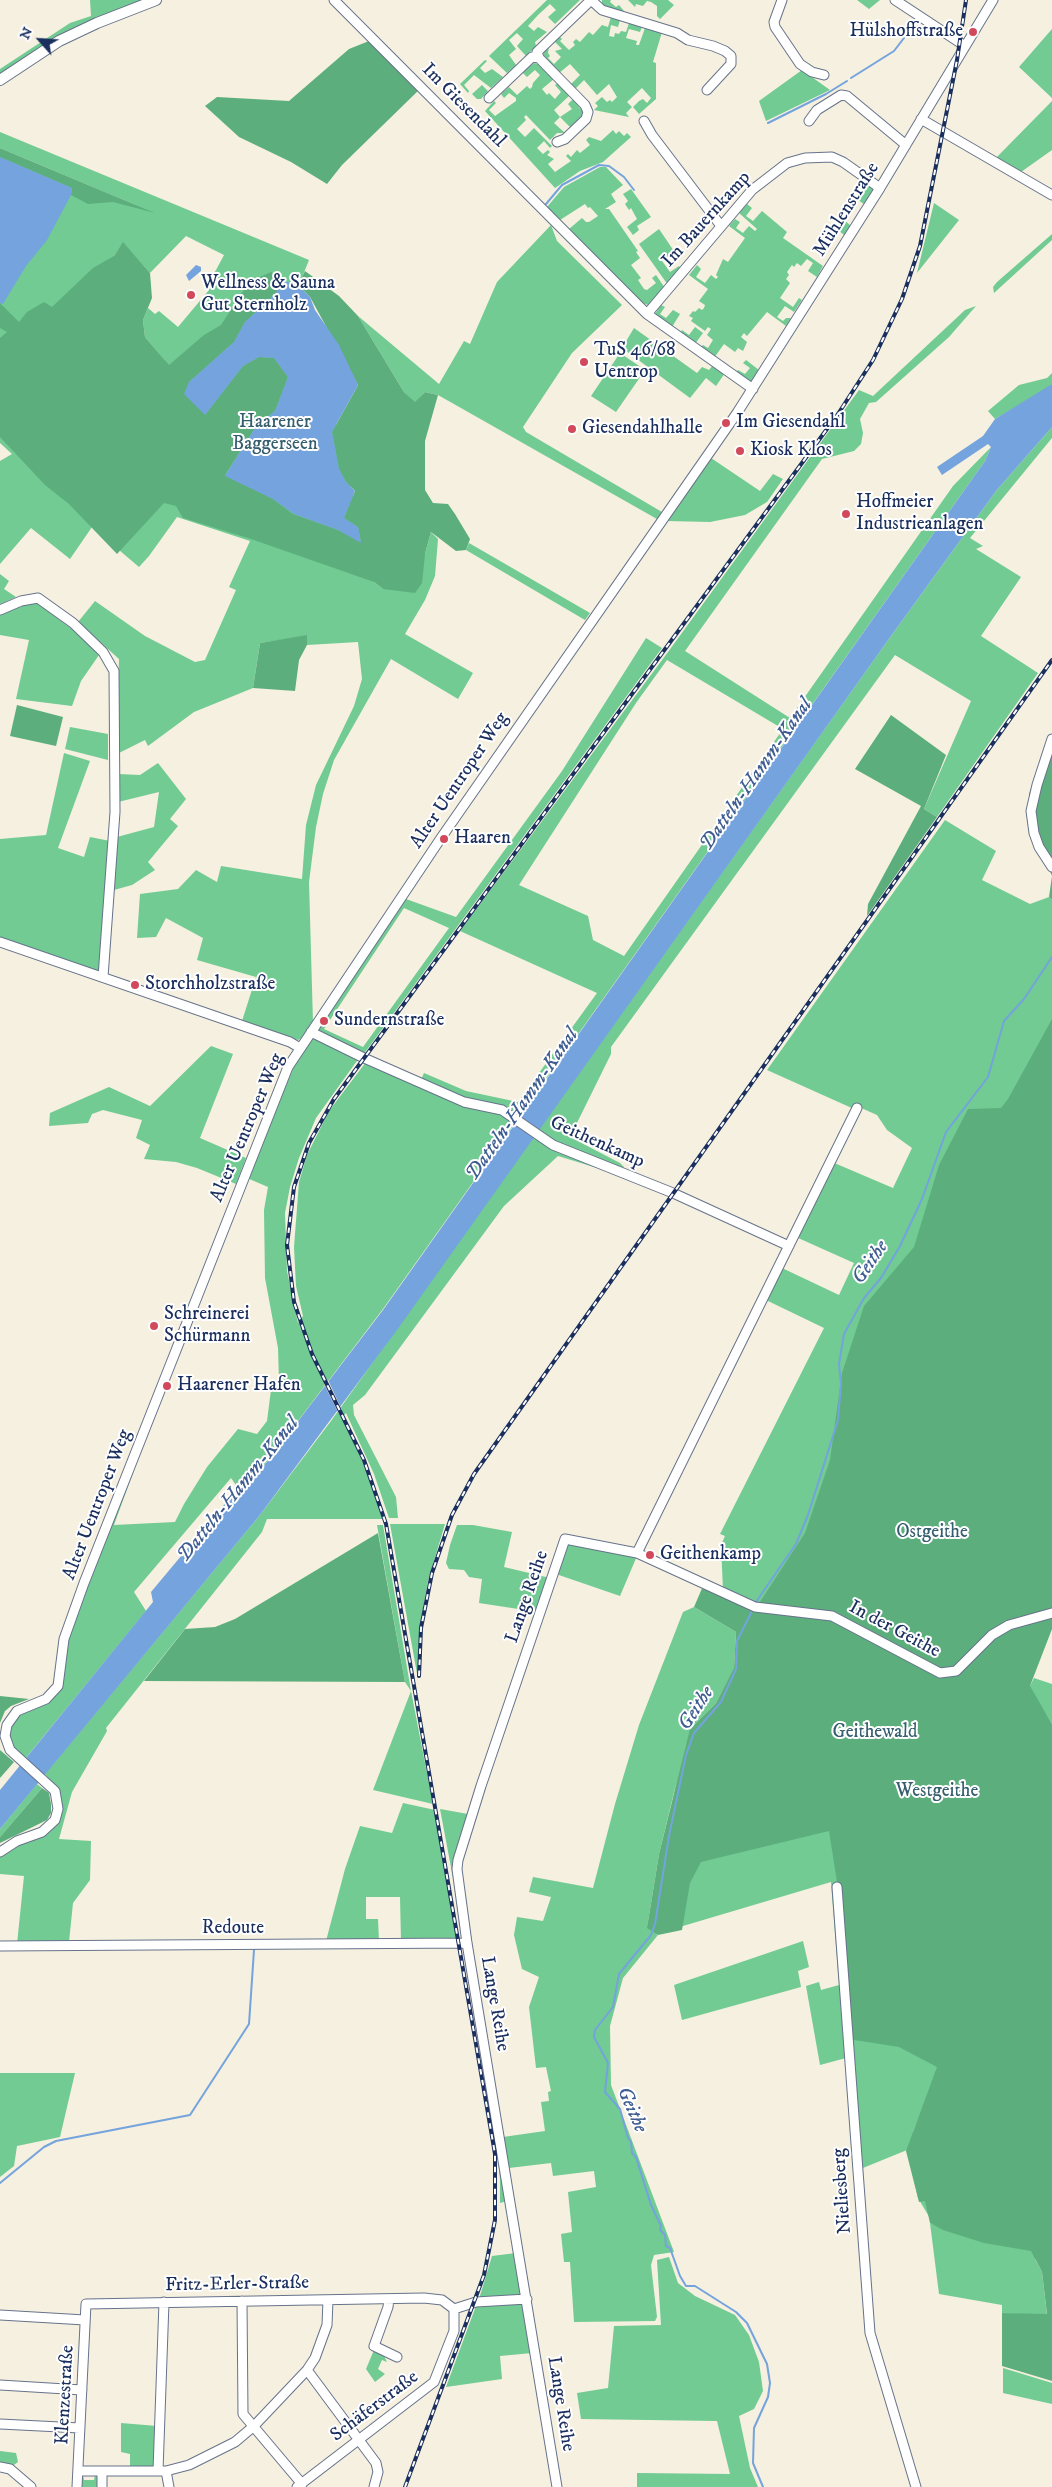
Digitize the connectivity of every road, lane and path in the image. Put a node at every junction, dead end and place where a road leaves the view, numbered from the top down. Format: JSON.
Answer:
{"nodes":[{"id":1,"x":156,"y":0,"type":"edge"},
{"id":2,"x":334,"y":0,"type":"edge"},
{"id":3,"x":593,"y":0,"type":"edge"},
{"id":4,"x":782,"y":0,"type":"edge"},
{"id":5,"x":895,"y":0,"type":"edge"},
{"id":6,"x":993,"y":0,"type":"edge"},
{"id":7,"x":965,"y":46,"type":"junction"},
{"id":8,"x":536,"y":56,"type":"junction"},
{"id":9,"x":824,"y":75,"type":"dead end"},
{"id":10,"x":0,"y":80,"type":"edge"},
{"id":11,"x":707,"y":90,"type":"dead end"},
{"id":12,"x":489,"y":98,"type":"dead end"},
{"id":13,"x":921,"y":119,"type":"junction"},
{"id":14,"x":644,"y":121,"type":"dead end"},
{"id":15,"x":809,"y":121,"type":"dead end"},
{"id":16,"x":557,"y":142,"type":"dead end"},
{"id":17,"x":906,"y":145,"type":"junction"},
{"id":18,"x":880,"y":188,"type":"junction"},
{"id":19,"x":1052,"y":195,"type":"edge"},
{"id":20,"x":721,"y":226,"type":"junction"},
{"id":21,"x":647,"y":314,"type":"junction"},
{"id":22,"x":753,"y":389,"type":"junction"},
{"id":23,"x":723,"y":435,"type":"joint"},
{"id":24,"x":0,"y":610,"type":"edge"},
{"id":25,"x":1052,"y":739,"type":"edge"},
{"id":26,"x":1052,"y":867,"type":"edge"},
{"id":27,"x":0,"y":942,"type":"edge"},
{"id":28,"x":103,"y":977,"type":"junction"},
{"id":29,"x":311,"y":1032,"type":"junction"},
{"id":30,"x":300,"y":1048,"type":"junction"},
{"id":31,"x":858,"y":1108,"type":"dead end"},
{"id":32,"x":789,"y":1246,"type":"junction"},
{"id":33,"x":565,"y":1539,"type":"joint"},
{"id":34,"x":638,"y":1553,"type":"junction"},
{"id":35,"x":1052,"y":1613,"type":"edge"},
{"id":36,"x":0,"y":1852,"type":"edge"},
{"id":37,"x":836,"y":1887,"type":"dead end"},
{"id":38,"x":467,"y":1943,"type":"junction"},
{"id":39,"x":0,"y":1946,"type":"edge"},
{"id":40,"x":527,"y":2298,"type":"junction"},
{"id":41,"x":389,"y":2299,"type":"junction"},
{"id":42,"x":328,"y":2300,"type":"junction"},
{"id":43,"x":242,"y":2301,"type":"junction"},
{"id":44,"x":164,"y":2302,"type":"junction"},
{"id":45,"x":86,"y":2304,"type":"joint"},
{"id":46,"x":454,"y":2309,"type":"junction"},
{"id":47,"x":0,"y":2315,"type":"edge"},
{"id":48,"x":85,"y":2320,"type":"junction"},
{"id":49,"x":396,"y":2357,"type":"dead end"},
{"id":50,"x":307,"y":2370,"type":"junction"},
{"id":51,"x":0,"y":2385,"type":"edge"},
{"id":52,"x":82,"y":2390,"type":"junction"},
{"id":53,"x":0,"y":2424,"type":"edge"},
{"id":54,"x":254,"y":2426,"type":"junction"},
{"id":55,"x":80,"y":2428,"type":"junction"},
{"id":56,"x":360,"y":2439,"type":"junction"},
{"id":57,"x":0,"y":2467,"type":"edge"},
{"id":58,"x":78,"y":2471,"type":"junction"},
{"id":59,"x":162,"y":2471,"type":"junction"},
{"id":60,"x":102,"y":2472,"type":"junction"},
{"id":61,"x":299,"y":2485,"type":"edge"},
{"id":62,"x":31,"y":2487,"type":"edge"},
{"id":63,"x":77,"y":2487,"type":"edge"},
{"id":64,"x":102,"y":2487,"type":"edge"},
{"id":65,"x":169,"y":2487,"type":"edge"},
{"id":66,"x":374,"y":2487,"type":"edge"},
{"id":67,"x":557,"y":2487,"type":"edge"},
{"id":68,"x":916,"y":2487,"type":"edge"}],
"edges":[{"from":1,"to":10,"type":"main road"},
{"from":2,"to":21,"type":"street","name":"Im Giesendahl"},
{"from":3,"to":8,"type":"street"},
{"from":3,"to":11,"type":"street"},
{"from":4,"to":9,"type":"street"},
{"from":5,"to":7,"type":"street"},
{"from":6,"to":7,"type":"street","name":"Mühlenstraße"},
{"from":7,"to":13,"type":"street","name":"Mühlenstraße"},
{"from":8,"to":12,"type":"street"},
{"from":8,"to":16,"type":"street"},
{"from":13,"to":17,"type":"street","name":"Mühlenstraße"},
{"from":13,"to":19,"type":"street"},
{"from":14,"to":20,"type":"street"},
{"from":15,"to":17,"type":"street"},
{"from":17,"to":18,"type":"street","name":"Mühlenstraße"},
{"from":18,"to":20,"type":"street","name":"Im Bauernkamp"},
{"from":18,"to":22,"type":"street","name":"Mühlenstraße"},
{"from":20,"to":21,"type":"street","name":"Im Bauernkamp"},
{"from":21,"to":22,"type":"street","name":"Im Giesendahl"},
{"from":22,"to":23,"type":"street","name":"Mühlenstraße"},
{"from":23,"to":29,"type":"street","name":"Alter Uentroper Weg"},
{"from":24,"to":28,"type":"street"},
{"from":25,"to":26,"type":"street"},
{"from":27,"to":28,"type":"street"},
{"from":28,"to":30,"type":"street"},
{"from":29,"to":30,"type":"street","name":"Alter Uentroper Weg"},
{"from":29,"to":32,"type":"street","name":"Geithenkamp"},
{"from":30,"to":36,"type":"street","name":"Alter Uentroper Weg"},
{"from":31,"to":32,"type":"street"},
{"from":32,"to":34,"type":"street"},
{"from":33,"to":34,"type":"street","name":"In der Geithe"},
{"from":33,"to":38,"type":"street","name":"Lange Reihe"},
{"from":34,"to":35,"type":"street","name":"In der Geithe"},
{"from":37,"to":68,"type":"street","name":"Nieliesberg"},
{"from":38,"to":39,"type":"street","name":"Redoute"},
{"from":38,"to":40,"type":"street","name":"Lange Reihe"},
{"from":40,"to":46,"type":"street"},
{"from":40,"to":67,"type":"street","name":"Lange Reihe"},
{"from":41,"to":42,"type":"street","name":"Fritz-Erler-Straße"},
{"from":41,"to":46,"type":"street","name":"Fritz-Erler-Straße"},
{"from":41,"to":49,"type":"street"},
{"from":42,"to":43,"type":"street","name":"Fritz-Erler-Straße"},
{"from":42,"to":50,"type":"street"},
{"from":43,"to":44,"type":"street","name":"Fritz-Erler-Straße"},
{"from":43,"to":54,"type":"street"},
{"from":44,"to":45,"type":"street","name":"Fritz-Erler-Straße"},
{"from":44,"to":59,"type":"street"},
{"from":45,"to":48,"type":"street","name":"Klenzestraße"},
{"from":46,"to":56,"type":"street","name":"Schäferstraße"},
{"from":47,"to":48,"type":"street"},
{"from":48,"to":52,"type":"street","name":"Klenzestraße"},
{"from":50,"to":54,"type":"street"},
{"from":50,"to":56,"type":"street"},
{"from":51,"to":52,"type":"street"},
{"from":52,"to":55,"type":"street","name":"Klenzestraße"},
{"from":53,"to":55,"type":"street"},
{"from":54,"to":59,"type":"street"},
{"from":54,"to":61,"type":"street"},
{"from":55,"to":58,"type":"street","name":"Klenzestraße"},
{"from":56,"to":61,"type":"street","name":"Schäferstraße"},
{"from":56,"to":66,"type":"street"},
{"from":57,"to":62,"type":"street"},
{"from":58,"to":60,"type":"street"},
{"from":58,"to":63,"type":"street","name":"Klenzestraße"},
{"from":59,"to":60,"type":"street"},
{"from":59,"to":65,"type":"street"},
{"from":60,"to":64,"type":"street"}]}
